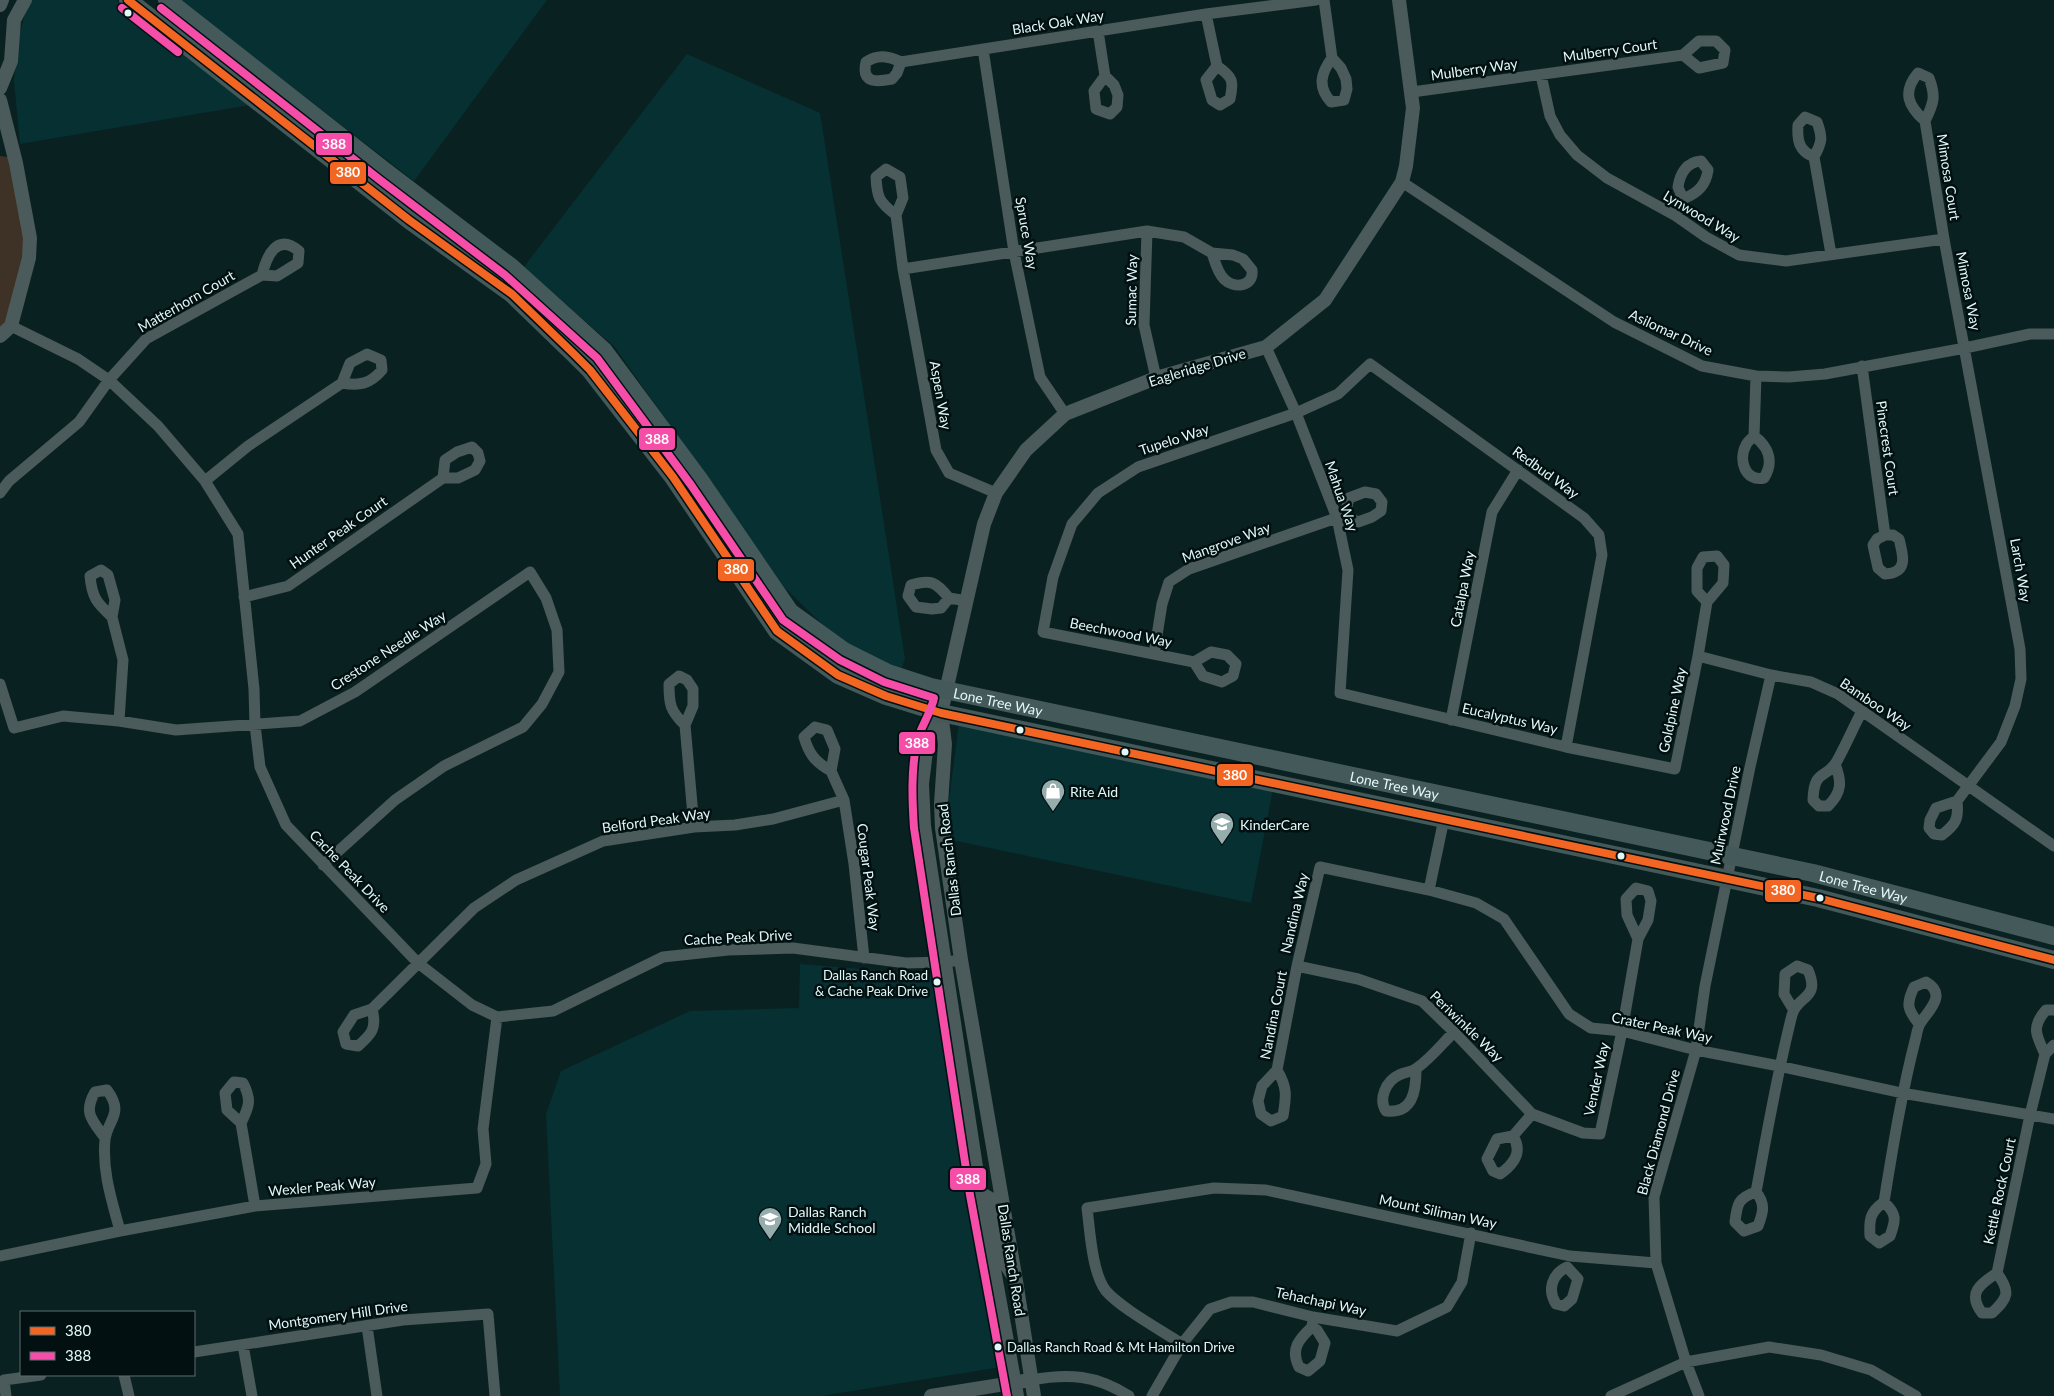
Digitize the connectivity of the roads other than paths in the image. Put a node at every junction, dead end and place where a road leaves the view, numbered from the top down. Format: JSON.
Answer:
{"nodes":[{"id":1,"x":2,"y":0,"type":"edge"},
{"id":2,"x":25,"y":0,"type":"edge"},
{"id":3,"x":128,"y":0,"type":"edge"},
{"id":4,"x":167,"y":0,"type":"edge"},
{"id":5,"x":1316,"y":0,"type":"edge"},
{"id":6,"x":1324,"y":0,"type":"edge"},
{"id":7,"x":1399,"y":0,"type":"edge"},
{"id":8,"x":0,"y":5,"type":"edge"},
{"id":9,"x":1206,"y":14,"type":"junction"},
{"id":10,"x":1098,"y":31,"type":"junction"},
{"id":11,"x":983,"y":48,"type":"junction"},
{"id":12,"x":1683,"y":55,"type":"dead end"},
{"id":13,"x":1332,"y":58,"type":"dead end"},
{"id":14,"x":901,"y":62,"type":"dead end"},
{"id":15,"x":1217,"y":66,"type":"dead end"},
{"id":16,"x":1541,"y":75,"type":"junction"},
{"id":17,"x":1105,"y":76,"type":"dead end"},
{"id":18,"x":0,"y":88,"type":"edge"},
{"id":19,"x":1412,"y":92,"type":"junction"},
{"id":20,"x":0,"y":100,"type":"edge"},
{"id":21,"x":1925,"y":121,"type":"dead end"},
{"id":22,"x":1814,"y":157,"type":"dead end"},
{"id":23,"x":1402,"y":182,"type":"junction"},
{"id":24,"x":1684,"y":199,"type":"dead end"},
{"id":25,"x":896,"y":215,"type":"dead end"},
{"id":26,"x":1676,"y":216,"type":"junction"},
{"id":27,"x":1147,"y":231,"type":"junction"},
{"id":28,"x":1944,"y":239,"type":"junction"},
{"id":29,"x":1014,"y":252,"type":"junction"},
{"id":30,"x":1212,"y":253,"type":"dead end"},
{"id":31,"x":1831,"y":254,"type":"junction"},
{"id":32,"x":903,"y":269,"type":"junction"},
{"id":33,"x":262,"y":274,"type":"dead end"},
{"id":34,"x":11,"y":326,"type":"junction"},
{"id":35,"x":2054,"y":334,"type":"edge"},
{"id":36,"x":0,"y":336,"type":"edge"},
{"id":37,"x":1266,"y":347,"type":"junction"},
{"id":38,"x":1965,"y":348,"type":"junction"},
{"id":39,"x":1862,"y":366,"type":"junction"},
{"id":40,"x":1756,"y":376,"type":"junction"},
{"id":41,"x":1156,"y":378,"type":"junction"},
{"id":42,"x":109,"y":380,"type":"junction"},
{"id":43,"x":342,"y":383,"type":"dead end"},
{"id":44,"x":1296,"y":413,"type":"junction"},
{"id":45,"x":1065,"y":414,"type":"junction"},
{"id":46,"x":1754,"y":436,"type":"dead end"},
{"id":47,"x":1518,"y":470,"type":"junction"},
{"id":48,"x":443,"y":478,"type":"dead end"},
{"id":49,"x":205,"y":482,"type":"junction"},
{"id":50,"x":0,"y":493,"type":"edge"},
{"id":51,"x":996,"y":493,"type":"junction"},
{"id":52,"x":1341,"y":517,"type":"junction"},
{"id":53,"x":1885,"y":535,"type":"dead end"},
{"id":54,"x":244,"y":597,"type":"junction"},
{"id":55,"x":949,"y":598,"type":"dead end"},
{"id":56,"x":968,"y":601,"type":"junction"},
{"id":57,"x":1707,"y":602,"type":"dead end"},
{"id":58,"x":112,"y":617,"type":"dead end"},
{"id":59,"x":1043,"y":632,"type":"joint"},
{"id":60,"x":1154,"y":654,"type":"junction"},
{"id":61,"x":1698,"y":656,"type":"junction"},
{"id":62,"x":1194,"y":662,"type":"dead end"},
{"id":63,"x":1771,"y":675,"type":"junction"},
{"id":64,"x":0,"y":684,"type":"edge"},
{"id":65,"x":946,"y":690,"type":"junction"},
{"id":66,"x":1340,"y":693,"type":"joint"},
{"id":67,"x":1862,"y":711,"type":"junction"},
{"id":68,"x":941,"y":713,"type":"junction"},
{"id":69,"x":1451,"y":720,"type":"junction"},
{"id":70,"x":119,"y":721,"type":"junction"},
{"id":71,"x":255,"y":725,"type":"junction"},
{"id":72,"x":685,"y":725,"type":"dead end"},
{"id":73,"x":1566,"y":747,"type":"junction"},
{"id":74,"x":1288,"y":763,"type":"junction"},
{"id":75,"x":1835,"y":764,"type":"dead end"},
{"id":76,"x":1193,"y":766,"type":"junction"},
{"id":77,"x":1674,"y":769,"type":"joint"},
{"id":78,"x":831,"y":771,"type":"dead end"},
{"id":79,"x":1968,"y":786,"type":"junction"},
{"id":80,"x":844,"y":800,"type":"junction"},
{"id":81,"x":1956,"y":800,"type":"dead end"},
{"id":82,"x":1444,"y":819,"type":"junction"},
{"id":83,"x":694,"y":827,"type":"junction"},
{"id":84,"x":2054,"y":846,"type":"edge"},
{"id":85,"x":1732,"y":857,"type":"junction"},
{"id":86,"x":323,"y":865,"type":"junction"},
{"id":87,"x":1320,"y":867,"type":"joint"},
{"id":88,"x":1726,"y":879,"type":"junction"},
{"id":89,"x":1429,"y":890,"type":"junction"},
{"id":90,"x":2054,"y":936,"type":"edge"},
{"id":91,"x":1638,"y":939,"type":"dead end"},
{"id":92,"x":864,"y":958,"type":"junction"},
{"id":93,"x":961,"y":960,"type":"junction"},
{"id":94,"x":2054,"y":960,"type":"edge"},
{"id":95,"x":946,"y":962,"type":"junction"},
{"id":96,"x":418,"y":963,"type":"junction"},
{"id":97,"x":1298,"y":966,"type":"junction"},
{"id":98,"x":372,"y":1009,"type":"dead end"},
{"id":99,"x":1793,"y":1009,"type":"dead end"},
{"id":100,"x":2054,"y":1010,"type":"edge"},
{"id":101,"x":497,"y":1017,"type":"junction"},
{"id":102,"x":1919,"y":1024,"type":"dead end"},
{"id":103,"x":1622,"y":1031,"type":"junction"},
{"id":104,"x":1454,"y":1032,"type":"junction"},
{"id":105,"x":2054,"y":1045,"type":"edge"},
{"id":106,"x":1696,"y":1050,"type":"junction"},
{"id":107,"x":2045,"y":1054,"type":"junction"},
{"id":108,"x":1779,"y":1066,"type":"junction"},
{"id":109,"x":1277,"y":1070,"type":"dead end"},
{"id":110,"x":1416,"y":1070,"type":"dead end"},
{"id":111,"x":1902,"y":1093,"type":"junction"},
{"id":112,"x":1532,"y":1114,"type":"junction"},
{"id":113,"x":2030,"y":1115,"type":"junction"},
{"id":114,"x":2054,"y":1119,"type":"edge"},
{"id":115,"x":241,"y":1123,"type":"dead end"},
{"id":116,"x":1600,"y":1134,"type":"joint"},
{"id":117,"x":1513,"y":1136,"type":"dead end"},
{"id":118,"x":105,"y":1138,"type":"dead end"},
{"id":119,"x":1756,"y":1192,"type":"dead end"},
{"id":120,"x":980,"y":1193,"type":"junction"},
{"id":121,"x":1884,"y":1202,"type":"dead end"},
{"id":122,"x":255,"y":1206,"type":"junction"},
{"id":123,"x":120,"y":1231,"type":"junction"},
{"id":124,"x":1471,"y":1233,"type":"junction"},
{"id":125,"x":0,"y":1256,"type":"edge"},
{"id":126,"x":1570,"y":1256,"type":"junction"},
{"id":127,"x":1656,"y":1263,"type":"junction"},
{"id":128,"x":1567,"y":1267,"type":"dead end"},
{"id":129,"x":1997,"y":1273,"type":"dead end"},
{"id":130,"x":1016,"y":1281,"type":"junction"},
{"id":131,"x":368,"y":1326,"type":"junction"},
{"id":132,"x":1182,"y":1344,"type":"junction"},
{"id":133,"x":243,"y":1345,"type":"junction"},
{"id":134,"x":195,"y":1352,"type":"edge"},
{"id":135,"x":1686,"y":1362,"type":"junction"},
{"id":136,"x":34,"y":1376,"type":"edge"},
{"id":137,"x":124,"y":1376,"type":"edge"},
{"id":138,"x":1031,"y":1380,"type":"junction"},
{"id":139,"x":1016,"y":1389,"type":"edge"},
{"id":140,"x":6,"y":1396,"type":"edge"},
{"id":141,"x":128,"y":1396,"type":"edge"},
{"id":142,"x":252,"y":1396,"type":"edge"},
{"id":143,"x":377,"y":1396,"type":"edge"},
{"id":144,"x":495,"y":1396,"type":"edge"},
{"id":145,"x":931,"y":1396,"type":"edge"},
{"id":146,"x":1034,"y":1396,"type":"edge"},
{"id":147,"x":1129,"y":1396,"type":"edge"},
{"id":148,"x":1152,"y":1396,"type":"edge"},
{"id":149,"x":1611,"y":1396,"type":"edge"},
{"id":150,"x":1699,"y":1396,"type":"edge"},
{"id":151,"x":1916,"y":1396,"type":"edge"}],
"edges":[{"from":1,"to":8,"type":"street"},
{"from":2,"to":18,"type":"street"},
{"from":3,"to":68,"type":"main road","name":"Lone Tree Way"},
{"from":4,"to":65,"type":"main road","name":"Lone Tree Way"},
{"from":5,"to":9,"type":"street","name":"Black Oak Way"},
{"from":6,"to":13,"type":"street"},
{"from":7,"to":19,"type":"street","name":"Eagleridge Drive"},
{"from":9,"to":10,"type":"street","name":"Black Oak Way"},
{"from":9,"to":15,"type":"street"},
{"from":10,"to":11,"type":"street","name":"Black Oak Way"},
{"from":10,"to":17,"type":"street"},
{"from":11,"to":14,"type":"street","name":"Black Oak Way"},
{"from":11,"to":29,"type":"street","name":"Spruce Way"},
{"from":12,"to":16,"type":"street","name":"Mulberry Court"},
{"from":16,"to":19,"type":"street","name":"Mulberry Way"},
{"from":16,"to":26,"type":"street","name":"Lynwood Way"},
{"from":19,"to":23,"type":"street","name":"Eagleridge Drive"},
{"from":20,"to":34,"type":"street"},
{"from":21,"to":28,"type":"street","name":"Mimosa Court"},
{"from":22,"to":31,"type":"street"},
{"from":23,"to":37,"type":"street","name":"Eagleridge Drive"},
{"from":23,"to":40,"type":"street","name":"Asilomar Drive"},
{"from":24,"to":26,"type":"street"},
{"from":25,"to":32,"type":"street","name":"Aspen Way"},
{"from":26,"to":31,"type":"street","name":"Lynwood Way"},
{"from":27,"to":29,"type":"street"},
{"from":27,"to":30,"type":"street"},
{"from":27,"to":41,"type":"street","name":"Sumac Way"},
{"from":28,"to":31,"type":"street","name":"Lynwood Way"},
{"from":28,"to":38,"type":"street","name":"Mimosa Way"},
{"from":29,"to":32,"type":"street"},
{"from":29,"to":45,"type":"street","name":"Spruce Way"},
{"from":32,"to":51,"type":"street","name":"Aspen Way"},
{"from":33,"to":42,"type":"street","name":"Matterhorn Court"},
{"from":34,"to":36,"type":"street"},
{"from":34,"to":42,"type":"street","name":"Cache Peak Drive"},
{"from":35,"to":38,"type":"street","name":"Asilomar Drive"},
{"from":37,"to":41,"type":"street","name":"Eagleridge Drive"},
{"from":37,"to":44,"type":"street","name":"Mahua Way"},
{"from":38,"to":39,"type":"street","name":"Asilomar Drive"},
{"from":38,"to":79,"type":"street","name":"Larch Way"},
{"from":39,"to":40,"type":"street","name":"Asilomar Drive"},
{"from":39,"to":53,"type":"street","name":"Pinecrest Court"},
{"from":40,"to":46,"type":"street"},
{"from":41,"to":45,"type":"street","name":"Eagleridge Drive"},
{"from":42,"to":49,"type":"street","name":"Cache Peak Drive"},
{"from":42,"to":50,"type":"street","name":"Matterhorn Court"},
{"from":43,"to":49,"type":"street"},
{"from":44,"to":47,"type":"street","name":"Redbud Way"},
{"from":44,"to":52,"type":"street","name":"Mahua Way"},
{"from":44,"to":59,"type":"street","name":"Tupelo Way"},
{"from":45,"to":51,"type":"street","name":"Eagleridge Drive"},
{"from":47,"to":69,"type":"street","name":"Catalpa Way"},
{"from":47,"to":73,"type":"street","name":"Redbud Way"},
{"from":48,"to":54,"type":"street","name":"Hunter Peak Court"},
{"from":49,"to":54,"type":"street","name":"Cache Peak Drive"},
{"from":51,"to":56,"type":"street","name":"Eagleridge Drive"},
{"from":52,"to":60,"type":"street","name":"Mangrove Way"},
{"from":52,"to":66,"type":"street","name":"Mahua Way"},
{"from":54,"to":71,"type":"street","name":"Cache Peak Drive"},
{"from":55,"to":56,"type":"street"},
{"from":56,"to":65,"type":"street","name":"Eagleridge Drive"},
{"from":57,"to":61,"type":"street","name":"Goldpine Way"},
{"from":58,"to":70,"type":"street"},
{"from":59,"to":60,"type":"street","name":"Beechwood Way"},
{"from":60,"to":62,"type":"street","name":"Beechwood Way"},
{"from":61,"to":63,"type":"street","name":"Bamboo Way"},
{"from":61,"to":77,"type":"street","name":"Goldpine Way"},
{"from":63,"to":67,"type":"street","name":"Bamboo Way"},
{"from":63,"to":85,"type":"street","name":"Muirwood Drive"},
{"from":64,"to":70,"type":"street","name":"Crestone Needle Way"},
{"from":65,"to":68,"type":"street","name":"Eagleridge Drive"},
{"from":65,"to":74,"type":"main road","name":"Lone Tree Way"},
{"from":66,"to":69,"type":"street","name":"Eucalyptus Way"},
{"from":67,"to":75,"type":"street"},
{"from":67,"to":79,"type":"street","name":"Bamboo Way"},
{"from":68,"to":76,"type":"main road","name":"Lone Tree Way"},
{"from":68,"to":93,"type":"street","name":"Dallas Ranch Road"},
{"from":68,"to":95,"type":"street","name":"Dallas Ranch Road"},
{"from":69,"to":73,"type":"street","name":"Eucalyptus Way"},
{"from":70,"to":71,"type":"street","name":"Crestone Needle Way"},
{"from":71,"to":86,"type":"street","name":"Cache Peak Drive"},
{"from":71,"to":86,"type":"street","name":"Crestone Needle Way"},
{"from":72,"to":83,"type":"street"},
{"from":73,"to":77,"type":"street","name":"Eucalyptus Way"},
{"from":74,"to":76,"type":"main road"},
{"from":74,"to":85,"type":"main road","name":"Lone Tree Way"},
{"from":76,"to":82,"type":"main road","name":"Lone Tree Way"},
{"from":78,"to":80,"type":"street","name":"Cougar Peak Way"},
{"from":79,"to":81,"type":"street","name":"Larch Way"},
{"from":79,"to":84,"type":"street","name":"Bamboo Way"},
{"from":80,"to":83,"type":"street","name":"Belford Peak Way"},
{"from":80,"to":92,"type":"street","name":"Cougar Peak Way"},
{"from":82,"to":88,"type":"main road","name":"Lone Tree Way"},
{"from":82,"to":89,"type":"street"},
{"from":83,"to":96,"type":"street","name":"Belford Peak Way"},
{"from":85,"to":88,"type":"street","name":"Muirwood Drive"},
{"from":85,"to":90,"type":"main road","name":"Lone Tree Way"},
{"from":86,"to":96,"type":"street","name":"Cache Peak Drive"},
{"from":87,"to":89,"type":"street","name":"Crater Peak Way"},
{"from":87,"to":97,"type":"street","name":"Nandina Way"},
{"from":88,"to":94,"type":"main road","name":"Lone Tree Way"},
{"from":88,"to":106,"type":"street","name":"Muirwood Drive"},
{"from":89,"to":103,"type":"street","name":"Crater Peak Way"},
{"from":91,"to":103,"type":"street","name":"Vender Way"},
{"from":92,"to":95,"type":"street","name":"Cache Peak Drive"},
{"from":92,"to":101,"type":"street","name":"Cache Peak Drive"},
{"from":93,"to":95,"type":"street","name":"Cache Peak Drive"},
{"from":93,"to":130,"type":"street","name":"Dallas Ranch Road"},
{"from":95,"to":120,"type":"street","name":"Dallas Ranch Road"},
{"from":96,"to":98,"type":"street","name":"Belford Peak Way"},
{"from":96,"to":101,"type":"street","name":"Cache Peak Drive"},
{"from":97,"to":104,"type":"street","name":"Periwinkle Way"},
{"from":97,"to":109,"type":"street","name":"Nandina Court"},
{"from":99,"to":108,"type":"street"},
{"from":100,"to":107,"type":"street"},
{"from":101,"to":122,"type":"street","name":"Wexler Peak Way"},
{"from":102,"to":111,"type":"street"},
{"from":103,"to":106,"type":"street","name":"Crater Peak Way"},
{"from":103,"to":116,"type":"street","name":"Vender Way"},
{"from":104,"to":110,"type":"street"},
{"from":104,"to":112,"type":"street","name":"Periwinkle Way"},
{"from":105,"to":107,"type":"street"},
{"from":106,"to":108,"type":"street","name":"Crater Peak Way"},
{"from":106,"to":127,"type":"street","name":"Black Diamond Drive"},
{"from":107,"to":113,"type":"street","name":"Kettle Rock Court"},
{"from":108,"to":111,"type":"street","name":"Crater Peak Way"},
{"from":108,"to":119,"type":"street"},
{"from":111,"to":113,"type":"street","name":"Crater Peak Way"},
{"from":111,"to":121,"type":"street"},
{"from":112,"to":116,"type":"street","name":"Periwinkle Way"},
{"from":112,"to":117,"type":"street"},
{"from":113,"to":114,"type":"street","name":"Crater Peak Way"},
{"from":113,"to":129,"type":"street","name":"Kettle Rock Court"},
{"from":115,"to":122,"type":"street"},
{"from":118,"to":123,"type":"street"},
{"from":120,"to":130,"type":"street"},
{"from":120,"to":139,"type":"street","name":"Dallas Ranch Road"},
{"from":122,"to":123,"type":"street","name":"Wexler Peak Way"},
{"from":123,"to":125,"type":"street","name":"Wexler Peak Way"},
{"from":124,"to":126,"type":"street","name":"Mount Siliman Way"},
{"from":124,"to":132,"type":"street","name":"Tehachapi Way"},
{"from":124,"to":132,"type":"street","name":"Mount Siliman Way"},
{"from":126,"to":127,"type":"street","name":"Mount Siliman Way"},
{"from":126,"to":128,"type":"street"},
{"from":127,"to":135,"type":"street","name":"Black Diamond Drive"},
{"from":130,"to":138,"type":"street","name":"Dallas Ranch Road"},
{"from":131,"to":133,"type":"street","name":"Montgomery Hill Drive"},
{"from":131,"to":143,"type":"street"},
{"from":131,"to":144,"type":"street","name":"Montgomery Hill Drive"},
{"from":132,"to":148,"type":"street","name":"Tehachapi Way"},
{"from":133,"to":134,"type":"street","name":"Montgomery Hill Drive"},
{"from":133,"to":142,"type":"street"},
{"from":135,"to":149,"type":"street"},
{"from":135,"to":150,"type":"street","name":"Black Diamond Drive"},
{"from":135,"to":151,"type":"street"},
{"from":136,"to":140,"type":"street"},
{"from":137,"to":141,"type":"street"},
{"from":138,"to":139,"type":"street"},
{"from":138,"to":146,"type":"street","name":"Dallas Ranch Road"},
{"from":138,"to":147,"type":"street"},
{"from":139,"to":145,"type":"street"}]}
